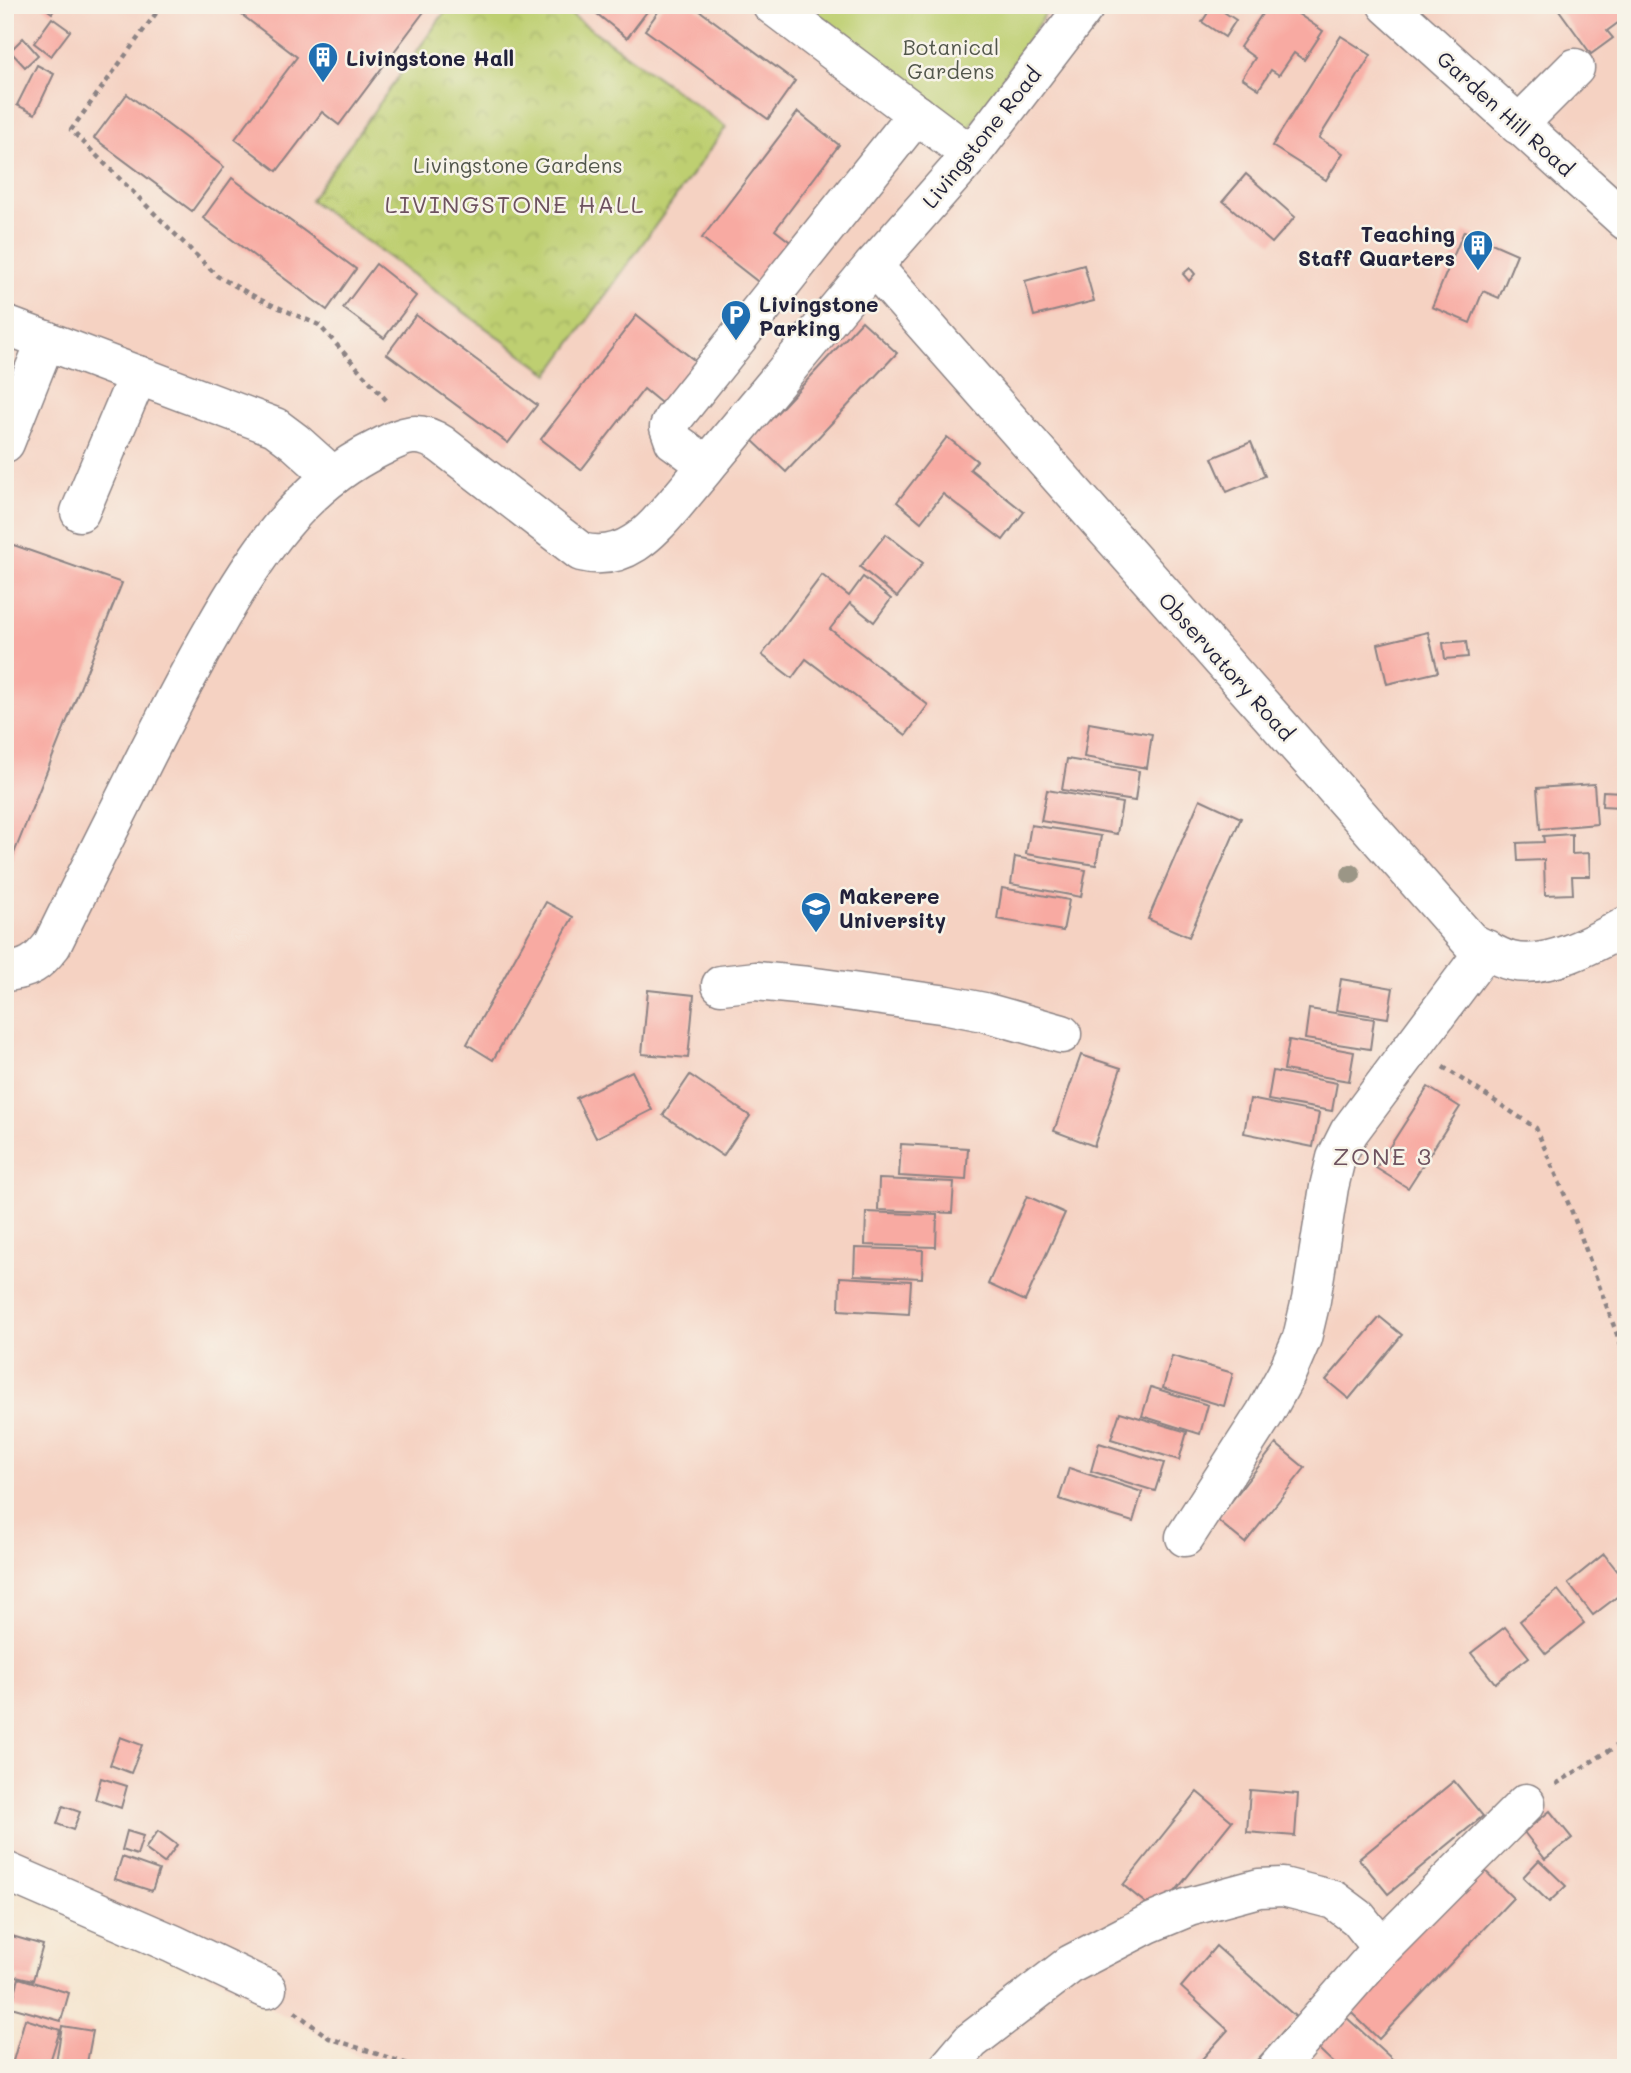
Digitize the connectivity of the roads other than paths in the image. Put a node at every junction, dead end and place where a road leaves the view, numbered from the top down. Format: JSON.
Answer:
{"nodes":[{"id":1,"x":772,"y":5,"type":"edge"},
{"id":2,"x":1086,"y":5,"type":"edge"},
{"id":3,"x":1387,"y":5,"type":"edge"},
{"id":4,"x":1575,"y":68,"type":"dead end"},
{"id":5,"x":917,"y":114,"type":"junction"},
{"id":6,"x":1518,"y":125,"type":"junction"},
{"id":7,"x":971,"y":155,"type":"junction"},
{"id":8,"x":1626,"y":221,"type":"edge"},
{"id":9,"x":873,"y":266,"type":"junction"},
{"id":10,"x":5,"y":325,"type":"edge"},
{"id":11,"x":46,"y":340,"type":"junction"},
{"id":12,"x":138,"y":375,"type":"junction"},
{"id":13,"x":5,"y":443,"type":"edge"},
{"id":14,"x":707,"y":465,"type":"junction"},
{"id":15,"x":333,"y":476,"type":"junction"},
{"id":16,"x":80,"y":512,"type":"dead end"},
{"id":17,"x":1626,"y":926,"type":"edge"},
{"id":18,"x":1486,"y":949,"type":"junction"},
{"id":19,"x":5,"y":972,"type":"edge"},
{"id":20,"x":721,"y":985,"type":"dead end"},
{"id":21,"x":1062,"y":1034,"type":"dead end"},
{"id":22,"x":1185,"y":1537,"type":"dead end"},
{"id":23,"x":1526,"y":1803,"type":"road end"},
{"id":24,"x":5,"y":1871,"type":"edge"},
{"id":25,"x":1382,"y":1948,"type":"junction"},
{"id":26,"x":267,"y":1989,"type":"road end"},
{"id":27,"x":948,"y":2068,"type":"edge"},
{"id":28,"x":1277,"y":2068,"type":"edge"}],
"edges":[{"from":1,"to":5,"type":"lane"},
{"from":2,"to":7,"type":"lane","name":"Livingstone Road"},
{"from":3,"to":6,"type":"lane","name":"Garden Hill Road"},
{"from":4,"to":6,"type":"lane"},
{"from":5,"to":7,"type":"lane"},
{"from":5,"to":14,"type":"lane"},
{"from":6,"to":8,"type":"lane","name":"Garden Hill Road"},
{"from":7,"to":9,"type":"lane","name":"Livingstone Road"},
{"from":9,"to":14,"type":"lane","name":"Livingstone Road"},
{"from":9,"to":18,"type":"lane","name":"Observatory Road"},
{"from":10,"to":11,"type":"lane"},
{"from":11,"to":12,"type":"lane"},
{"from":11,"to":13,"type":"lane"},
{"from":12,"to":15,"type":"lane"},
{"from":12,"to":16,"type":"lane"},
{"from":14,"to":15,"type":"lane","name":"Livingstone Road"},
{"from":15,"to":19,"type":"lane"},
{"from":17,"to":18,"type":"lane","name":"Observatory Road"},
{"from":18,"to":22,"type":"lane"},
{"from":20,"to":21,"type":"lane"},
{"from":23,"to":25,"type":"lane"},
{"from":24,"to":26,"type":"lane"},
{"from":25,"to":27,"type":"lane"},
{"from":25,"to":28,"type":"lane"}]}
